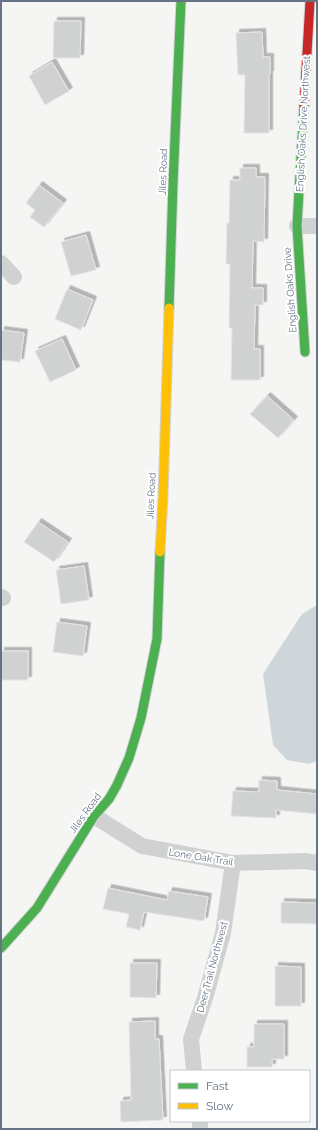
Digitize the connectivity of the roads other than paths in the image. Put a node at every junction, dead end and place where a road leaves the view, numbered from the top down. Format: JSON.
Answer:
{"nodes":[{"id":1,"x":181,"y":1,"type":"edge"},
{"id":2,"x":310,"y":1,"type":"edge"},
{"id":3,"x":297,"y":226,"type":"junction"},
{"id":4,"x":317,"y":226,"type":"edge"},
{"id":5,"x":1,"y":263,"type":"edge"},
{"id":6,"x":14,"y":277,"type":"dead end"},
{"id":7,"x":305,"y":352,"type":"dead end"},
{"id":8,"x":94,"y":816,"type":"junction"},
{"id":9,"x":233,"y":863,"type":"junction"},
{"id":10,"x":317,"y":863,"type":"edge"},
{"id":11,"x":1,"y":948,"type":"edge"},
{"id":12,"x":194,"y":1070,"type":"edge"}],
"edges":[{"from":1,"to":8,"type":"street","name":"Jiles Road"},
{"from":2,"to":3,"type":"street","name":"English Oaks Drive Northwest"},
{"from":3,"to":4,"type":"street"},
{"from":3,"to":7,"type":"street","name":"English Oaks Drive"},
{"from":5,"to":6,"type":"street"},
{"from":8,"to":9,"type":"street","name":"Lone Oak Trail"},
{"from":8,"to":11,"type":"street","name":"Jiles Road"},
{"from":9,"to":10,"type":"street","name":"Lone Oak Trail"},
{"from":9,"to":12,"type":"street","name":"Deer Trail Northwest"}]}
